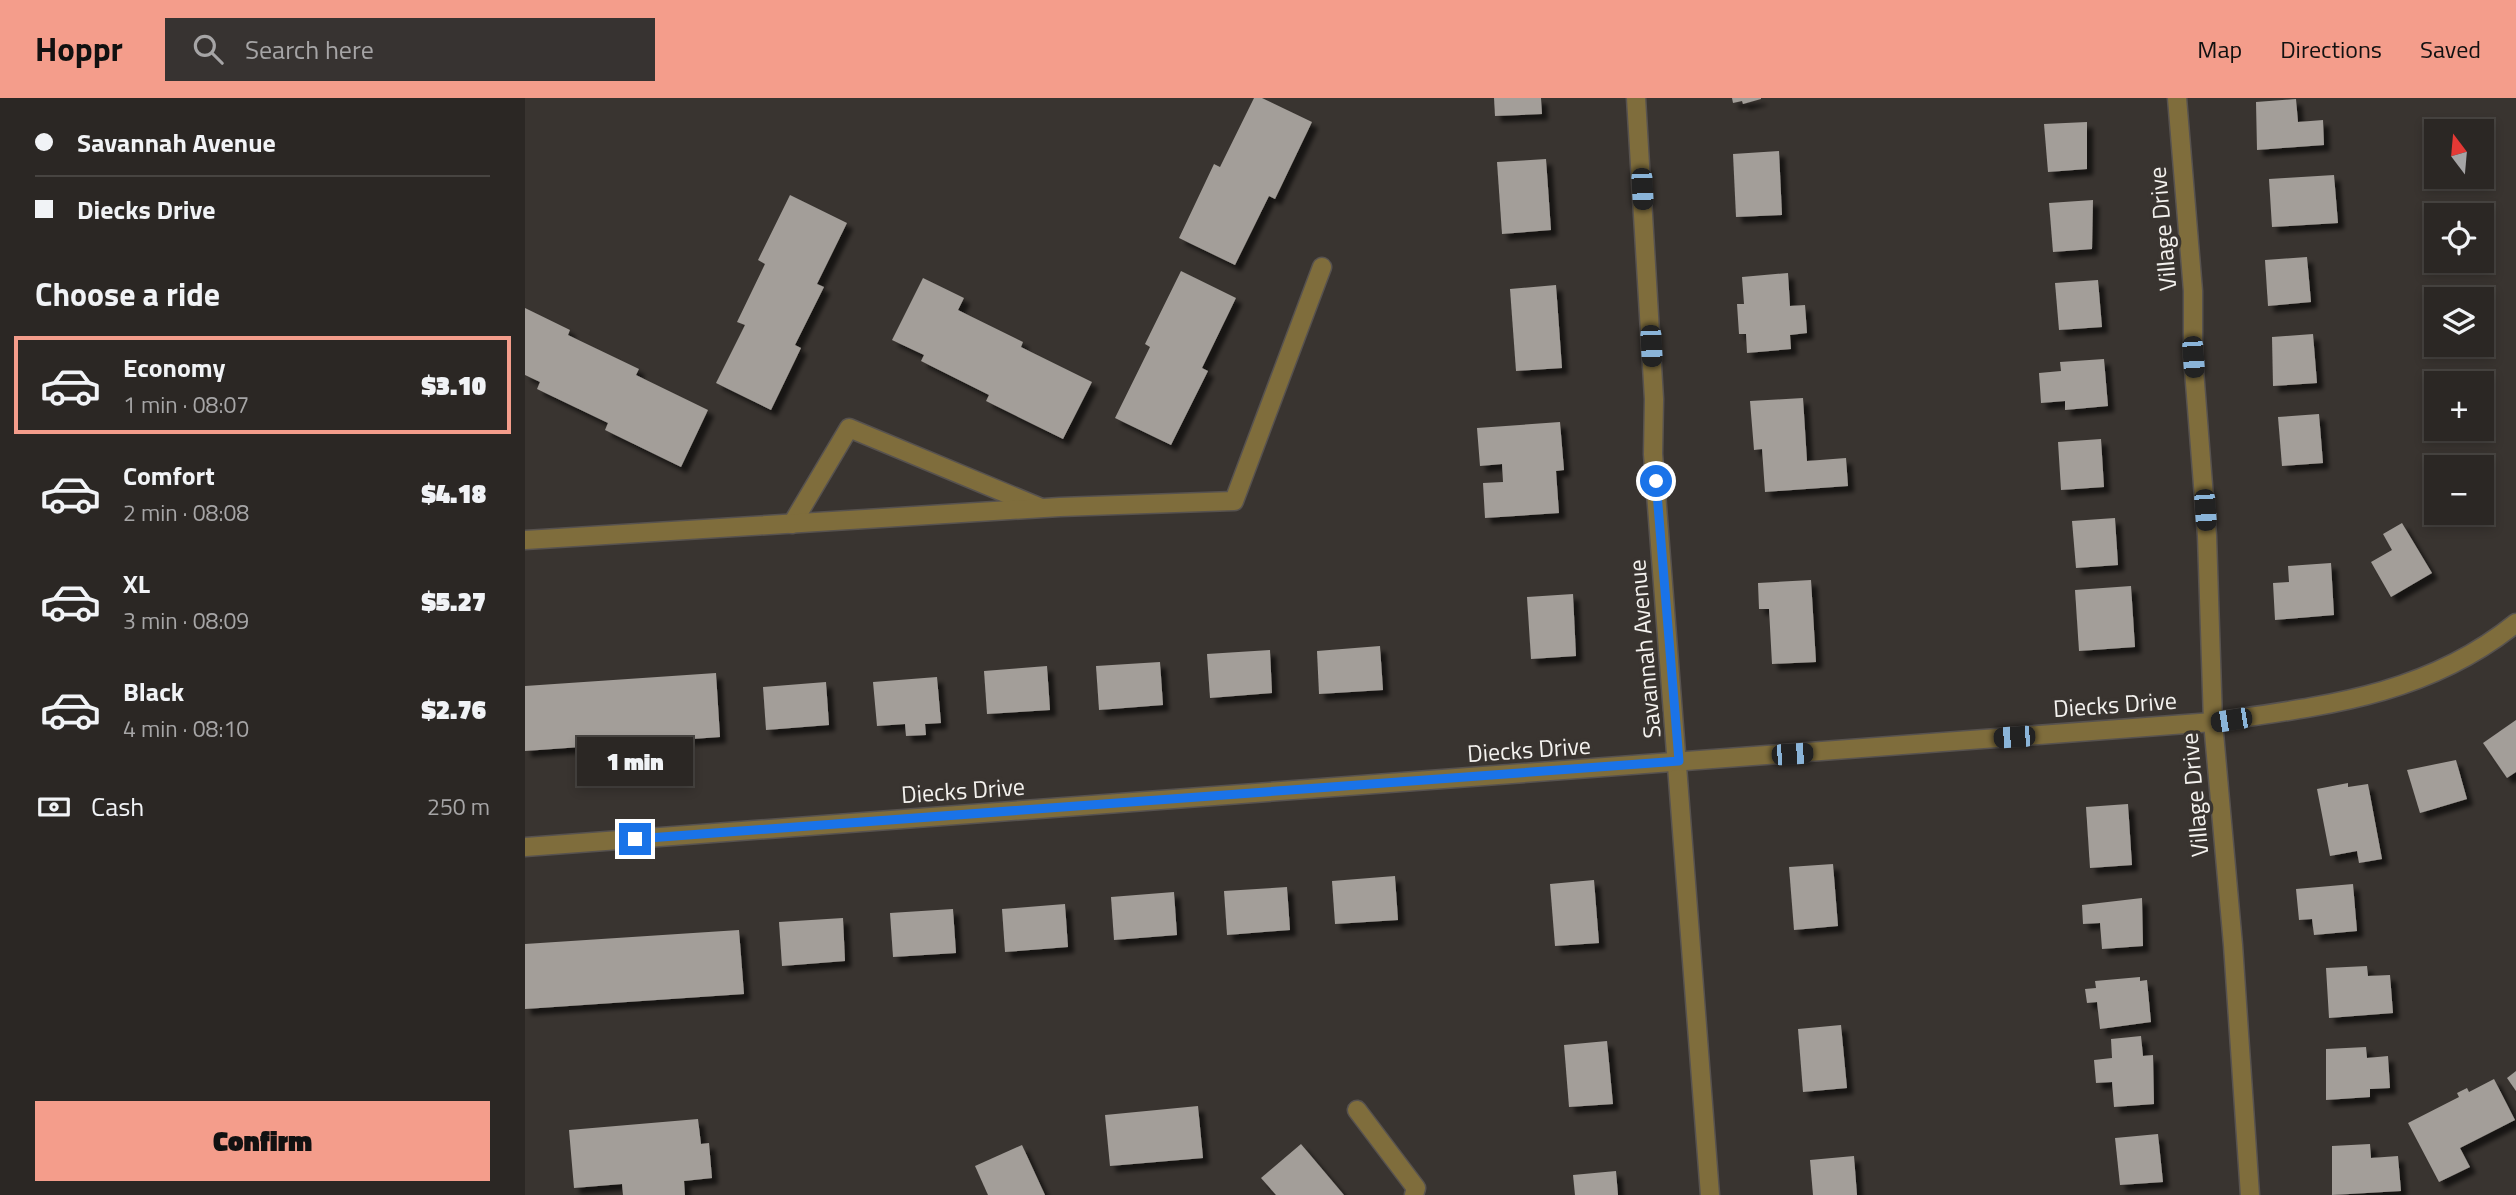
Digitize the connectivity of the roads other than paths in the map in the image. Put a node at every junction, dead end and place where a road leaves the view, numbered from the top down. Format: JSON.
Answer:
{"nodes":[{"id":1,"x":1636,"y":98,"type":"edge"},
{"id":2,"x":2176,"y":98,"type":"edge"},
{"id":3,"x":1322,"y":267,"type":"dead end"},
{"id":4,"x":1042,"y":509,"type":"junction"},
{"id":5,"x":792,"y":524,"type":"junction"},
{"id":6,"x":525,"y":540,"type":"edge"},
{"id":7,"x":2516,"y":623,"type":"edge"},
{"id":8,"x":2213,"y":722,"type":"junction"},
{"id":9,"x":1679,"y":761,"type":"junction"},
{"id":10,"x":525,"y":847,"type":"edge"},
{"id":11,"x":1357,"y":1110,"type":"dead end"},
{"id":12,"x":1414,"y":1195,"type":"edge"},
{"id":13,"x":1710,"y":1195,"type":"edge"},
{"id":14,"x":2250,"y":1195,"type":"edge"}],
"edges":[{"from":1,"to":9,"type":"street","name":"Savannah Avenue"},
{"from":2,"to":8,"type":"street","name":"Village Drive"},
{"from":3,"to":4,"type":"street"},
{"from":4,"to":5,"type":"street"},
{"from":4,"to":5,"type":"street"},
{"from":5,"to":6,"type":"street"},
{"from":7,"to":8,"type":"street","name":"Diecks Drive"},
{"from":8,"to":9,"type":"street","name":"Diecks Drive"},
{"from":8,"to":14,"type":"street","name":"Village Drive"},
{"from":9,"to":10,"type":"street","name":"Diecks Drive"},
{"from":9,"to":13,"type":"street","name":"Savannah Avenue"},
{"from":11,"to":12,"type":"street"}]}
